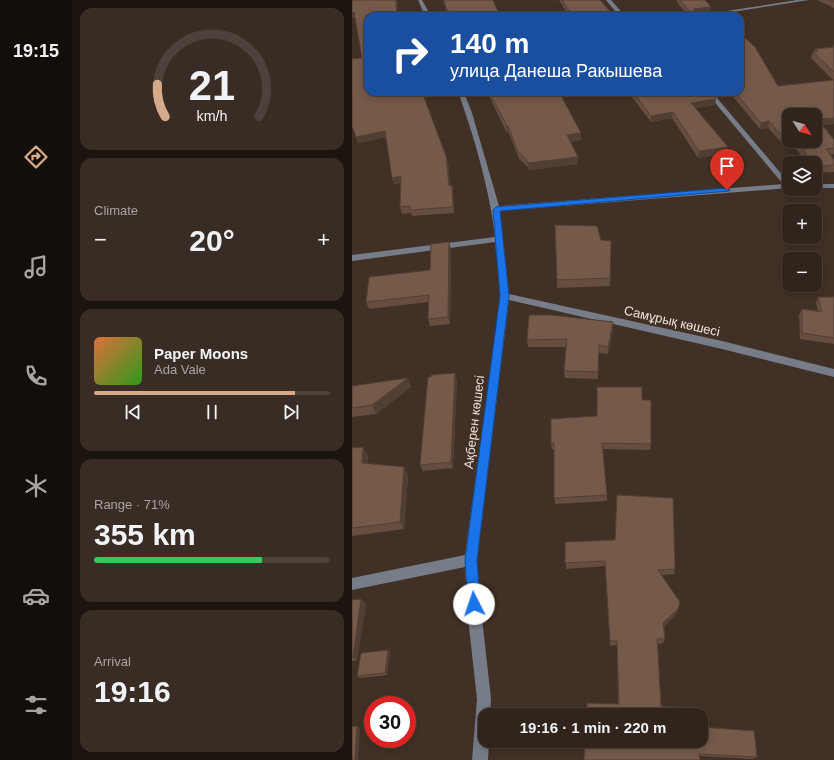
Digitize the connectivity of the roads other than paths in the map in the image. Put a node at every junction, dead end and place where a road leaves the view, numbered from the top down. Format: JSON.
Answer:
{"nodes":[{"id":1,"x":420,"y":0,"type":"edge"},
{"id":2,"x":608,"y":0,"type":"edge"},
{"id":3,"x":807,"y":0,"type":"edge"},
{"id":4,"x":426,"y":12,"type":"edge"},
{"id":5,"x":618,"y":12,"type":"edge"},
{"id":6,"x":724,"y":12,"type":"edge"},
{"id":7,"x":463,"y":96,"type":"edge"},
{"id":8,"x":712,"y":96,"type":"edge"},
{"id":9,"x":782,"y":178,"type":"edge"},
{"id":10,"x":822,"y":186,"type":"edge"},
{"id":11,"x":834,"y":186,"type":"edge"},
{"id":12,"x":782,"y":187,"type":"edge"},
{"id":13,"x":496,"y":210,"type":"junction"},
{"id":14,"x":500,"y":239,"type":"junction"},
{"id":15,"x":352,"y":258,"type":"edge"},
{"id":16,"x":504,"y":296,"type":"junction"},
{"id":17,"x":834,"y":373,"type":"edge"},
{"id":18,"x":471,"y":560,"type":"junction"},
{"id":19,"x":352,"y":584,"type":"edge"},
{"id":20,"x":480,"y":760,"type":"edge"}],
"edges":[{"from":1,"to":4,"type":"street"},
{"from":2,"to":5,"type":"street"},
{"from":3,"to":6,"type":"street"},
{"from":7,"to":13,"type":"street","name":"Ақберен көшесі"},
{"from":8,"to":9,"type":"street"},
{"from":10,"to":11,"type":"street"},
{"from":12,"to":13,"type":"street"},
{"from":13,"to":14,"type":"street","name":"Ақберен көшесі"},
{"from":14,"to":15,"type":"street"},
{"from":14,"to":16,"type":"street","name":"Ақберен көшесі"},
{"from":16,"to":17,"type":"street","name":"Самұрық көшесі"},
{"from":16,"to":18,"type":"street","name":"Ақберен көшесі"},
{"from":18,"to":19,"type":"street"},
{"from":18,"to":20,"type":"street","name":"Ақберен көшесі"}]}
